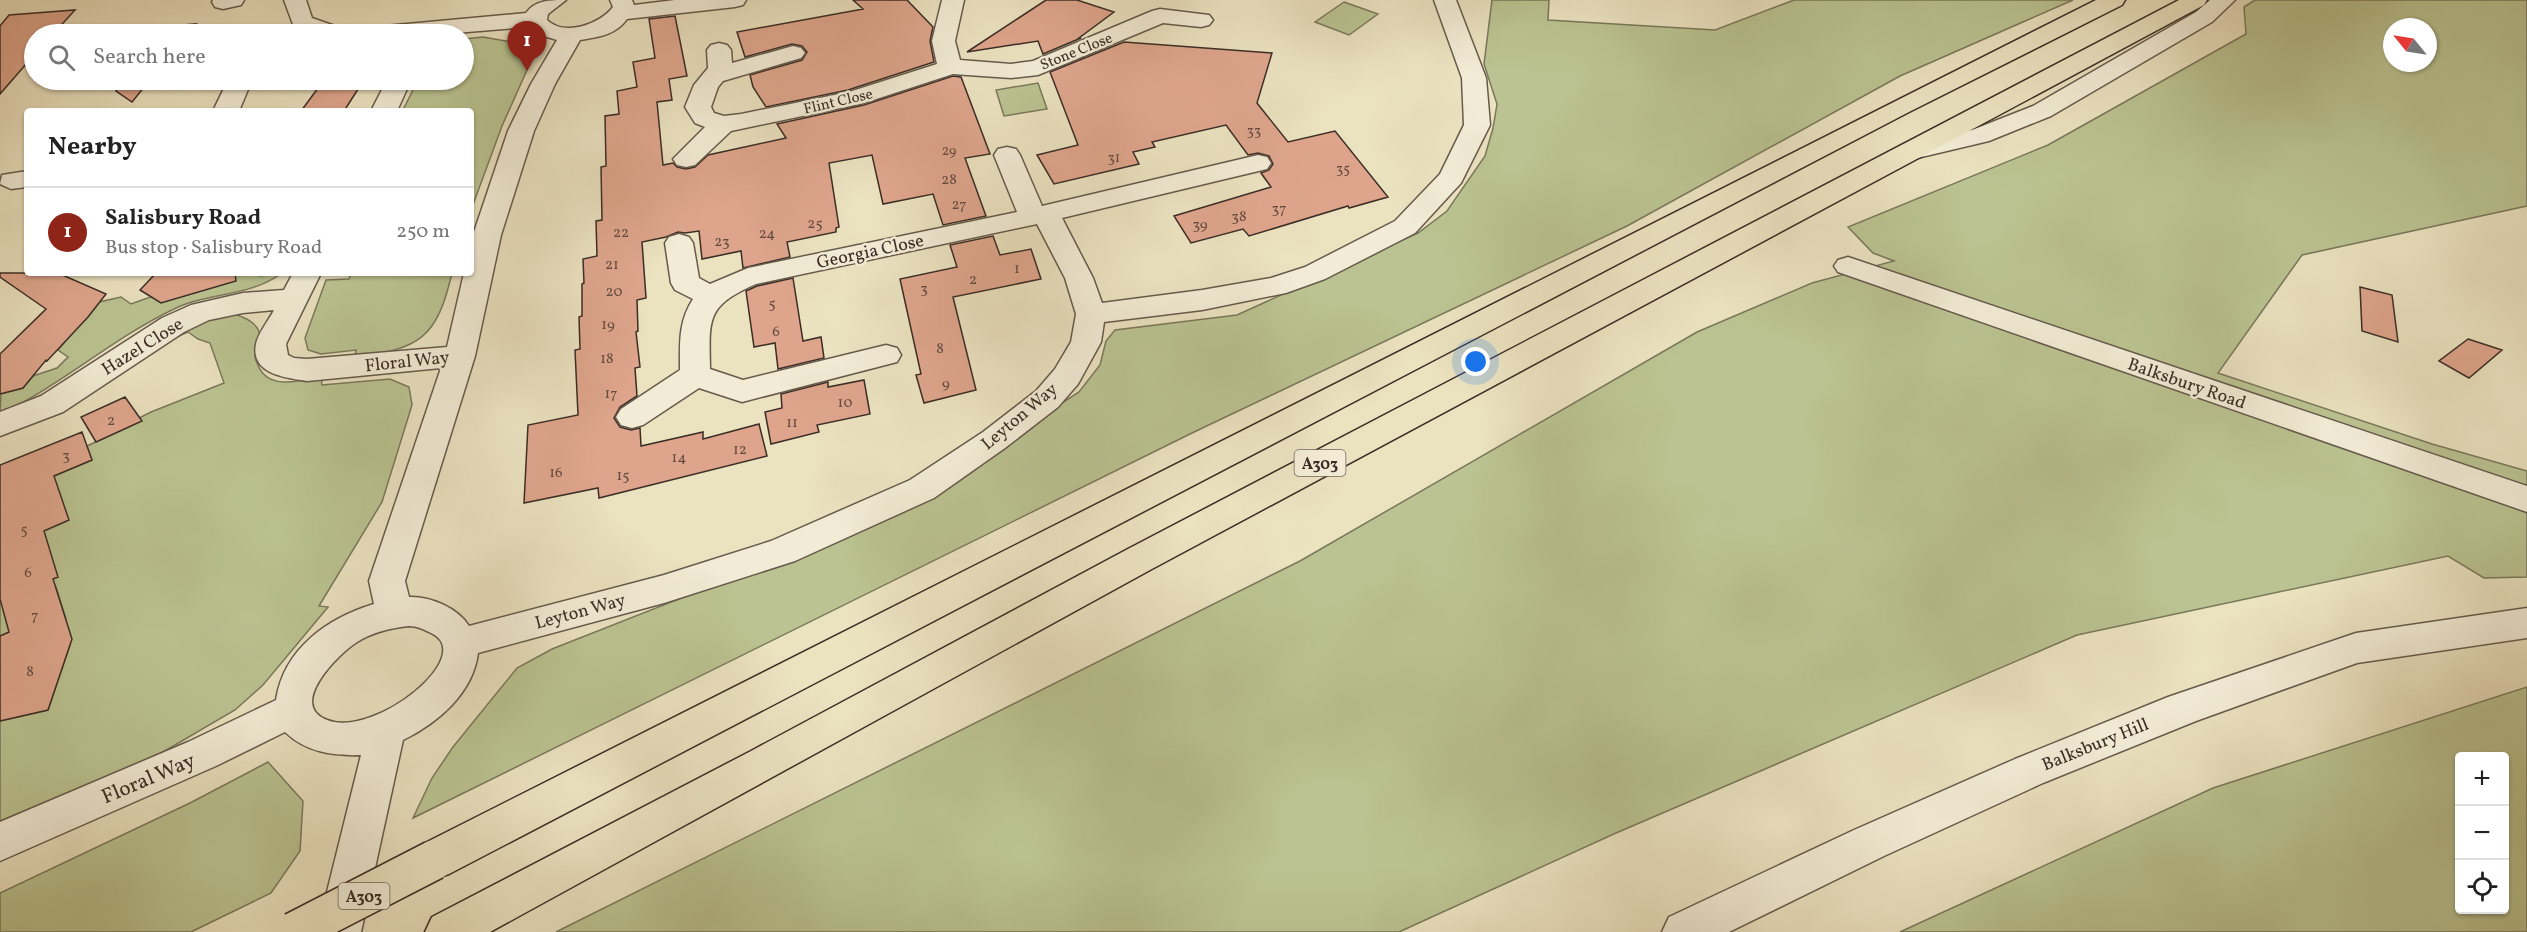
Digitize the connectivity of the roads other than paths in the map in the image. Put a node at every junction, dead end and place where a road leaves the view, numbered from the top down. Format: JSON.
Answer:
{"nodes":[{"id":1,"x":295,"y":0,"type":"edge"},
{"id":2,"x":555,"y":0,"type":"edge"},
{"id":3,"x":735,"y":0,"type":"edge"},
{"id":4,"x":953,"y":0,"type":"edge"},
{"id":5,"x":1143,"y":0,"type":"edge"},
{"id":6,"x":1445,"y":0,"type":"edge"},
{"id":7,"x":2196,"y":0,"type":"edge"},
{"id":8,"x":2224,"y":0,"type":"edge"},
{"id":9,"x":2111,"y":1,"type":"edge"},
{"id":10,"x":621,"y":6,"type":"edge"},
{"id":11,"x":1160,"y":16,"type":"junction"},
{"id":12,"x":534,"y":19,"type":"junction"},
{"id":13,"x":1201,"y":20,"type":"dead end"},
{"id":14,"x":302,"y":24,"type":"edge"},
{"id":15,"x":474,"y":26,"type":"edge"},
{"id":16,"x":572,"y":34,"type":"junction"},
{"id":17,"x":719,"y":51,"type":"dead end"},
{"id":18,"x":793,"y":53,"type":"dead end"},
{"id":19,"x":951,"y":67,"type":"junction"},
{"id":20,"x":716,"y":75,"type":"junction"},
{"id":21,"x":235,"y":90,"type":"edge"},
{"id":22,"x":394,"y":90,"type":"edge"},
{"id":23,"x":227,"y":108,"type":"edge"},
{"id":24,"x":385,"y":108,"type":"edge"},
{"id":25,"x":723,"y":124,"type":"junction"},
{"id":26,"x":1913,"y":151,"type":"junction"},
{"id":27,"x":1007,"y":155,"type":"dead end"},
{"id":28,"x":686,"y":159,"type":"dead end"},
{"id":29,"x":1258,"y":163,"type":"dead end"},
{"id":30,"x":1040,"y":215,"type":"junction"},
{"id":31,"x":679,"y":243,"type":"dead end"},
{"id":32,"x":1848,"y":266,"type":"dead end"},
{"id":33,"x":302,"y":283,"type":"edge"},
{"id":34,"x":710,"y":296,"type":"junction"},
{"id":35,"x":1091,"y":314,"type":"junction"},
{"id":36,"x":886,"y":355,"type":"dead end"},
{"id":37,"x":460,"y":356,"type":"junction"},
{"id":38,"x":694,"y":375,"type":"junction"},
{"id":39,"x":632,"y":417,"type":"dead end"},
{"id":40,"x":0,"y":425,"type":"edge"},
{"id":41,"x":2527,"y":498,"type":"edge"},
{"id":42,"x":394,"y":612,"type":"junction"},
{"id":43,"x":2527,"y":623,"type":"edge"},
{"id":44,"x":461,"y":643,"type":"junction"},
{"id":45,"x":294,"y":709,"type":"junction"},
{"id":46,"x":386,"y":731,"type":"junction"},
{"id":47,"x":0,"y":843,"type":"edge"},
{"id":48,"x":294,"y":932,"type":"edge"},
{"id":49,"x":339,"y":932,"type":"edge"},
{"id":50,"x":447,"y":932,"type":"edge"},
{"id":51,"x":1684,"y":932,"type":"edge"}],
"edges":[{"from":1,"to":14,"type":"street"},
{"from":2,"to":12,"type":"street"},
{"from":3,"to":10,"type":"street"},
{"from":4,"to":19,"type":"street"},
{"from":5,"to":11,"type":"street"},
{"from":6,"to":35,"type":"street"},
{"from":7,"to":26,"type":"highway","number":"A303"},
{"from":8,"to":26,"type":"street"},
{"from":9,"to":48,"type":"highway","number":"A303","bridge":true},
{"from":10,"to":16,"type":"street"},
{"from":11,"to":13,"type":"street","name":"Stone Close"},
{"from":11,"to":19,"type":"street","name":"Stone Close"},
{"from":12,"to":15,"type":"street"},
{"from":12,"to":16,"type":"street"},
{"from":16,"to":37,"type":"street"},
{"from":17,"to":20,"type":"street"},
{"from":18,"to":20,"type":"street"},
{"from":19,"to":25,"type":"street","name":"Flint Close"},
{"from":20,"to":25,"type":"street"},
{"from":21,"to":23,"type":"street"},
{"from":22,"to":24,"type":"street"},
{"from":25,"to":28,"type":"street"},
{"from":26,"to":50,"type":"highway","number":"A303"},
{"from":27,"to":30,"type":"street"},
{"from":29,"to":30,"type":"street","name":"Georgia Close"},
{"from":30,"to":34,"type":"street","name":"Georgia Close"},
{"from":30,"to":35,"type":"street"},
{"from":31,"to":34,"type":"street"},
{"from":32,"to":41,"type":"street","name":"Balksbury Road"},
{"from":33,"to":37,"type":"street","name":"Floral Way"},
{"from":33,"to":40,"type":"street","name":"Hazel Close"},
{"from":34,"to":38,"type":"street"},
{"from":35,"to":44,"type":"street","name":"Leyton Way"},
{"from":36,"to":38,"type":"street"},
{"from":37,"to":42,"type":"street"},
{"from":38,"to":39,"type":"street"},
{"from":42,"to":44,"type":"street"},
{"from":42,"to":45,"type":"street"},
{"from":43,"to":51,"type":"street","name":"Balksbury Hill"},
{"from":44,"to":46,"type":"street"},
{"from":45,"to":46,"type":"street"},
{"from":45,"to":47,"type":"street","name":"Floral Way"},
{"from":46,"to":49,"type":"street"}]}
